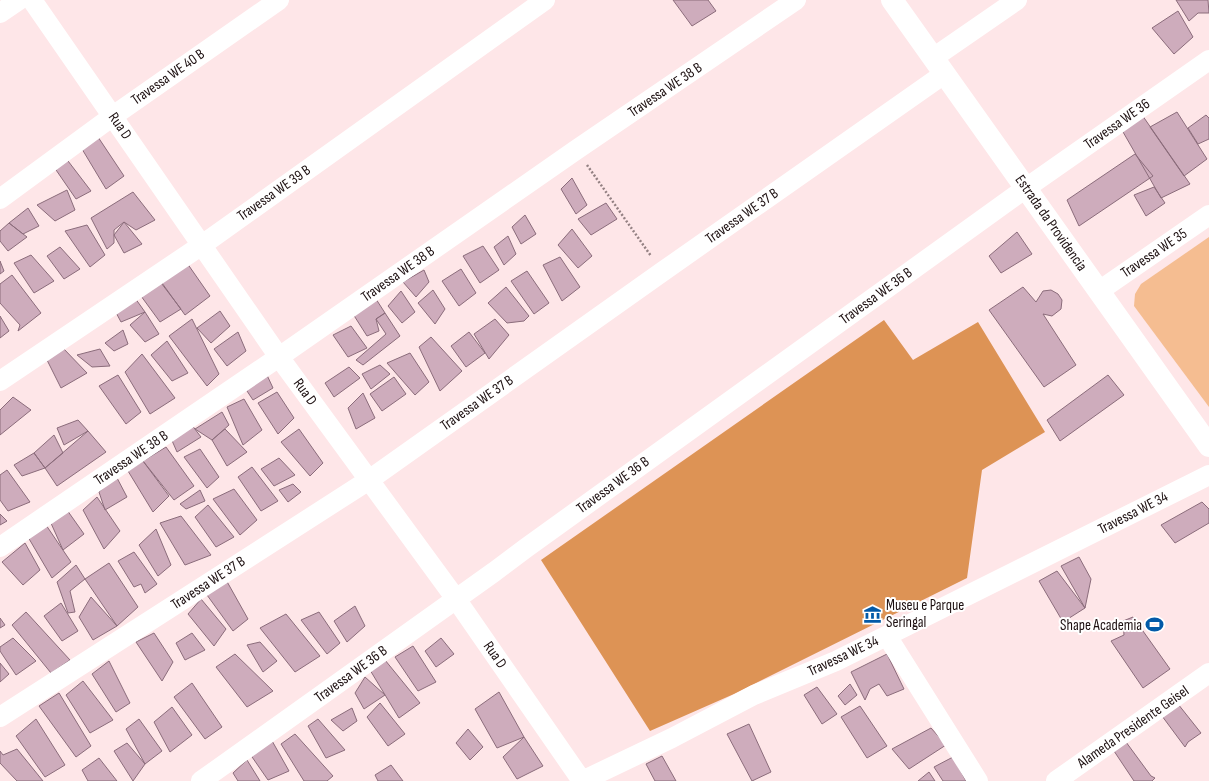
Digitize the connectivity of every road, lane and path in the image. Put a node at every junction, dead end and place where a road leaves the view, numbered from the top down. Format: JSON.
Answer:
{"nodes":[{"id":1,"x":19,"y":0,"type":"edge"},
{"id":2,"x":32,"y":0,"type":"edge"},
{"id":3,"x":279,"y":0,"type":"edge"},
{"id":4,"x":545,"y":0,"type":"edge"},
{"id":5,"x":796,"y":0,"type":"edge"},
{"id":6,"x":892,"y":0,"type":"edge"},
{"id":7,"x":1017,"y":0,"type":"edge"},
{"id":8,"x":0,"y":13,"type":"edge"},
{"id":9,"x":1209,"y":60,"type":"edge"},
{"id":10,"x":939,"y":66,"type":"junction"},
{"id":11,"x":113,"y":116,"type":"junction"},
{"id":12,"x":576,"y":150,"type":"junction"},
{"id":13,"x":1026,"y":188,"type":"junction"},
{"id":14,"x":0,"y":198,"type":"edge"},
{"id":15,"x":1209,"y":215,"type":"edge"},
{"id":16,"x":202,"y":245,"type":"junction"},
{"id":17,"x":662,"y":272,"type":"junction"},
{"id":18,"x":1099,"y":291,"type":"junction"},
{"id":19,"x":279,"y":357,"type":"junction"},
{"id":20,"x":0,"y":381,"type":"edge"},
{"id":21,"x":1209,"y":446,"type":"edge"},
{"id":22,"x":1209,"y":475,"type":"edge"},
{"id":23,"x":369,"y":480,"type":"junction"},
{"id":24,"x":0,"y":547,"type":"edge"},
{"id":25,"x":456,"y":599,"type":"junction"},
{"id":26,"x":887,"y":636,"type":"junction"},
{"id":27,"x":1209,"y":673,"type":"edge"},
{"id":28,"x":0,"y":717,"type":"edge"},
{"id":29,"x":200,"y":781,"type":"edge"},
{"id":30,"x":582,"y":781,"type":"edge"},
{"id":31,"x":978,"y":781,"type":"edge"},
{"id":32,"x":1056,"y":781,"type":"edge"}],
"edges":[{"from":1,"to":8,"type":"street"},
{"from":2,"to":11,"type":"street","name":"Rua D"},
{"from":3,"to":11,"type":"street","name":"Travessa WE 40 B"},
{"from":4,"to":16,"type":"street","name":"Travessa WE 39 B"},
{"from":5,"to":12,"type":"street","name":"Travessa WE 38 B"},
{"from":6,"to":10,"type":"main road","name":"Estrada da Providencia"},
{"from":7,"to":10,"type":"street","name":"Travessa WE 37 B"},
{"from":9,"to":13,"type":"street","name":"Travessa WE 36"},
{"from":10,"to":13,"type":"main road","name":"Estrada da Providencia"},
{"from":10,"to":17,"type":"street","name":"Travessa WE 37 B"},
{"from":11,"to":14,"type":"street","name":"Travessa WE 40 B"},
{"from":11,"to":16,"type":"street","name":"Rua D"},
{"from":12,"to":17,"type":"path"},
{"from":12,"to":19,"type":"street","name":"Travessa WE 38 B"},
{"from":13,"to":18,"type":"main road","name":"Estrada da Providencia"},
{"from":13,"to":25,"type":"street","name":"Travessa WE 36 B"},
{"from":15,"to":18,"type":"street","name":"Travessa WE 35"},
{"from":16,"to":19,"type":"street","name":"Rua D"},
{"from":16,"to":20,"type":"street","name":"Travessa WE 39 B"},
{"from":17,"to":23,"type":"street","name":"Travessa WE 37 B"},
{"from":18,"to":21,"type":"main road","name":"Estrada da Providencia"},
{"from":19,"to":23,"type":"street","name":"Rua D"},
{"from":19,"to":24,"type":"street","name":"Travessa WE 38 B"},
{"from":22,"to":26,"type":"street","name":"Travessa WE 34"},
{"from":23,"to":25,"type":"street","name":"Rua D"},
{"from":23,"to":28,"type":"street","name":"Travessa WE 37 B"},
{"from":25,"to":29,"type":"street","name":"Travessa WE 36 B"},
{"from":25,"to":30,"type":"street","name":"Rua D"},
{"from":26,"to":30,"type":"street","name":"Travessa WE 34"},
{"from":26,"to":31,"type":"street"},
{"from":27,"to":32,"type":"street","name":"Alameda Presidente Geisel"}]}
